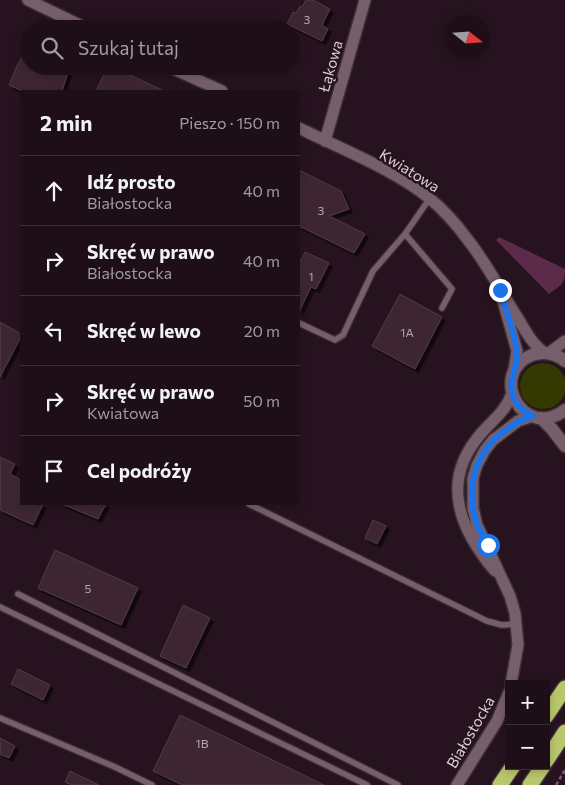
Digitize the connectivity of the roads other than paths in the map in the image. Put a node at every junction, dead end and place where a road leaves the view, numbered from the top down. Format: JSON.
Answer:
{"nodes":[{"id":1,"x":28,"y":0,"type":"edge"},
{"id":2,"x":364,"y":0,"type":"edge"},
{"id":3,"x":69,"y":20,"type":"edge"},
{"id":4,"x":187,"y":75,"type":"edge"},
{"id":5,"x":220,"y":90,"type":"edge"},
{"id":6,"x":300,"y":128,"type":"edge"},
{"id":7,"x":325,"y":141,"type":"junction"},
{"id":8,"x":430,"y":198,"type":"junction"},
{"id":9,"x":405,"y":234,"type":"junction"},
{"id":10,"x":500,"y":290,"type":"junction"},
{"id":11,"x":442,"y":308,"type":"dead end"},
{"id":12,"x":300,"y":323,"type":"edge"},
{"id":13,"x":565,"y":341,"type":"edge"},
{"id":14,"x":547,"y":353,"type":"junction"},
{"id":15,"x":565,"y":361,"type":"edge"},
{"id":16,"x":512,"y":376,"type":"junction"},
{"id":17,"x":512,"y":393,"type":"junction"},
{"id":18,"x":565,"y":410,"type":"edge"},
{"id":19,"x":537,"y":417,"type":"junction"},
{"id":20,"x":565,"y":446,"type":"edge"},
{"id":21,"x":251,"y":505,"type":"edge"},
{"id":22,"x":503,"y":580,"type":"junction"},
{"id":23,"x":18,"y":594,"type":"dead end"},
{"id":24,"x":0,"y":606,"type":"edge"},
{"id":25,"x":517,"y":624,"type":"junction"},
{"id":26,"x":512,"y":680,"type":"edge"},
{"id":27,"x":565,"y":688,"type":"edge"},
{"id":28,"x":505,"y":702,"type":"edge"},
{"id":29,"x":550,"y":710,"type":"edge"},
{"id":30,"x":0,"y":718,"type":"edge"},
{"id":31,"x":565,"y":732,"type":"edge"},
{"id":32,"x":550,"y":755,"type":"edge"},
{"id":33,"x":510,"y":770,"type":"edge"},
{"id":34,"x":540,"y":770,"type":"edge"},
{"id":35,"x":152,"y":785,"type":"edge"},
{"id":36,"x":367,"y":785,"type":"edge"},
{"id":37,"x":398,"y":785,"type":"edge"},
{"id":38,"x":457,"y":785,"type":"edge"},
{"id":39,"x":500,"y":785,"type":"edge"},
{"id":40,"x":530,"y":785,"type":"edge"}],
"edges":[{"from":1,"to":3,"type":"street"},
{"from":2,"to":7,"type":"street","name":"Łąkowa"},
{"from":4,"to":5,"type":"street"},
{"from":6,"to":7,"type":"street","name":"Kwiatowa"},
{"from":7,"to":8,"type":"street","name":"Kwiatowa"},
{"from":8,"to":9,"type":"lane"},
{"from":8,"to":10,"type":"street","name":"Kwiatowa"},
{"from":9,"to":11,"type":"lane"},
{"from":9,"to":12,"type":"lane"},
{"from":10,"to":14,"type":"street","name":"Kwiatowa"},
{"from":10,"to":16,"type":"street","name":"Kwiatowa"},
{"from":13,"to":14,"type":"street"},
{"from":14,"to":15,"type":"street"},
{"from":14,"to":16,"type":"street"},
{"from":16,"to":17,"type":"street"},
{"from":17,"to":19,"type":"street"},
{"from":17,"to":22,"type":"street"},
{"from":18,"to":19,"type":"street"},
{"from":19,"to":20,"type":"street"},
{"from":19,"to":22,"type":"street"},
{"from":21,"to":25,"type":"lane"},
{"from":22,"to":25,"type":"street"},
{"from":23,"to":37,"type":"lane"},
{"from":24,"to":36,"type":"lane"},
{"from":25,"to":26,"type":"street"},
{"from":27,"to":29,"type":"highway"},
{"from":28,"to":38,"type":"street","name":"Białostocka"},
{"from":30,"to":35,"type":"lane"},
{"from":31,"to":32,"type":"highway"},
{"from":33,"to":39,"type":"highway"},
{"from":34,"to":40,"type":"highway"}]}
